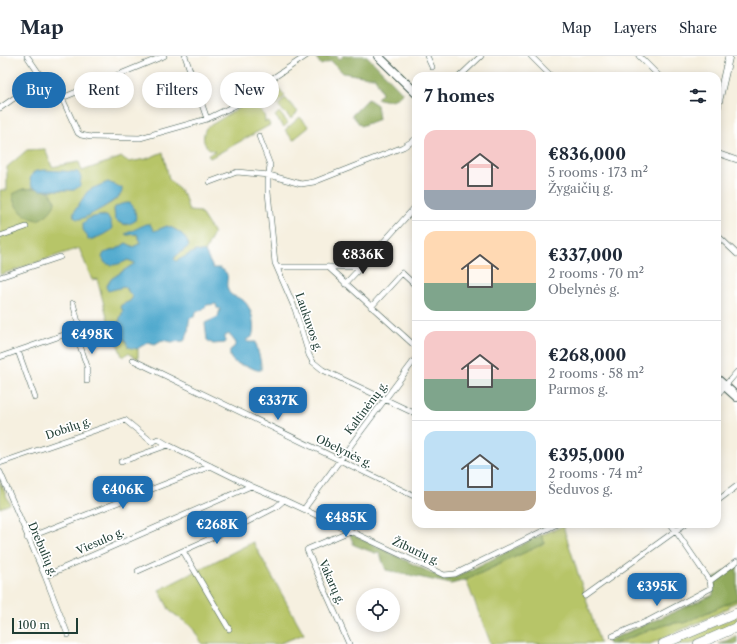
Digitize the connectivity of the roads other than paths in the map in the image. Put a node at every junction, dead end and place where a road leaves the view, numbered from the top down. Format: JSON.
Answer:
{"nodes":[{"id":1,"x":27,"y":56,"type":"edge"},
{"id":2,"x":164,"y":56,"type":"edge"},
{"id":3,"x":186,"y":56,"type":"edge"},
{"id":4,"x":306,"y":56,"type":"edge"},
{"id":5,"x":378,"y":56,"type":"edge"},
{"id":6,"x":427,"y":56,"type":"edge"},
{"id":7,"x":481,"y":56,"type":"edge"},
{"id":8,"x":531,"y":56,"type":"edge"},
{"id":9,"x":638,"y":56,"type":"edge"},
{"id":10,"x":728,"y":56,"type":"edge"},
{"id":11,"x":432,"y":67,"type":"dead end"},
{"id":12,"x":39,"y":72,"type":"edge"},
{"id":13,"x":464,"y":72,"type":"edge"},
{"id":14,"x":547,"y":72,"type":"edge"},
{"id":15,"x":655,"y":72,"type":"edge"},
{"id":16,"x":412,"y":89,"type":"edge"},
{"id":17,"x":721,"y":89,"type":"edge"},
{"id":18,"x":66,"y":96,"type":"edge"},
{"id":19,"x":12,"y":100,"type":"edge"},
{"id":20,"x":66,"y":107,"type":"edge"},
{"id":21,"x":0,"y":108,"type":"edge"},
{"id":22,"x":206,"y":119,"type":"junction"},
{"id":23,"x":259,"y":136,"type":"dead end"},
{"id":24,"x":412,"y":141,"type":"edge"},
{"id":25,"x":721,"y":154,"type":"edge"},
{"id":26,"x":737,"y":160,"type":"edge"},
{"id":27,"x":269,"y":176,"type":"junction"},
{"id":28,"x":210,"y":182,"type":"dead end"},
{"id":29,"x":412,"y":210,"type":"edge"},
{"id":30,"x":26,"y":227,"type":"dead end"},
{"id":31,"x":0,"y":236,"type":"edge"},
{"id":32,"x":721,"y":239,"type":"edge"},
{"id":33,"x":737,"y":254,"type":"edge"},
{"id":34,"x":60,"y":256,"type":"dead end"},
{"id":35,"x":277,"y":267,"type":"junction"},
{"id":36,"x":328,"y":267,"type":"junction"},
{"id":37,"x":361,"y":267,"type":"junction"},
{"id":38,"x":0,"y":277,"type":"edge"},
{"id":39,"x":412,"y":282,"type":"edge"},
{"id":40,"x":345,"y":284,"type":"junction"},
{"id":41,"x":73,"y":303,"type":"dead end"},
{"id":42,"x":371,"y":307,"type":"junction"},
{"id":43,"x":75,"y":331,"type":"junction"},
{"id":44,"x":412,"y":343,"type":"edge"},
{"id":45,"x":18,"y":351,"type":"junction"},
{"id":46,"x":0,"y":357,"type":"edge"},
{"id":47,"x":133,"y":360,"type":"dead end"},
{"id":48,"x":412,"y":363,"type":"edge"},
{"id":49,"x":737,"y":372,"type":"edge"},
{"id":50,"x":87,"y":382,"type":"dead end"},
{"id":51,"x":721,"y":382,"type":"edge"},
{"id":52,"x":725,"y":386,"type":"junction"},
{"id":53,"x":721,"y":390,"type":"edge"},
{"id":54,"x":737,"y":397,"type":"edge"},
{"id":55,"x":35,"y":398,"type":"dead end"},
{"id":56,"x":384,"y":400,"type":"junction"},
{"id":57,"x":412,"y":412,"type":"edge"},
{"id":58,"x":139,"y":432,"type":"joint"},
{"id":59,"x":168,"y":445,"type":"junction"},
{"id":60,"x":340,"y":460,"type":"junction"},
{"id":61,"x":121,"y":462,"type":"dead end"},
{"id":62,"x":0,"y":463,"type":"edge"},
{"id":63,"x":211,"y":466,"type":"junction"},
{"id":64,"x":0,"y":472,"type":"edge"},
{"id":65,"x":252,"y":486,"type":"junction"},
{"id":66,"x":737,"y":486,"type":"edge"},
{"id":67,"x":412,"y":495,"type":"edge"},
{"id":68,"x":721,"y":498,"type":"edge"},
{"id":69,"x":284,"y":500,"type":"junction"},
{"id":70,"x":304,"y":510,"type":"junction"},
{"id":71,"x":549,"y":528,"type":"edge"},
{"id":72,"x":679,"y":528,"type":"edge"},
{"id":73,"x":676,"y":530,"type":"junction"},
{"id":74,"x":350,"y":531,"type":"junction"},
{"id":75,"x":27,"y":538,"type":"junction"},
{"id":76,"x":184,"y":551,"type":"junction"},
{"id":77,"x":737,"y":561,"type":"edge"},
{"id":78,"x":138,"y":571,"type":"dead end"},
{"id":79,"x":45,"y":576,"type":"junction"},
{"id":80,"x":710,"y":581,"type":"junction"},
{"id":81,"x":585,"y":596,"type":"dead end"},
{"id":82,"x":737,"y":612,"type":"edge"},
{"id":83,"x":737,"y":627,"type":"edge"},
{"id":84,"x":229,"y":629,"type":"dead end"},
{"id":85,"x":68,"y":635,"type":"dead end"},
{"id":86,"x":613,"y":636,"type":"dead end"},
{"id":87,"x":349,"y":644,"type":"edge"},
{"id":88,"x":663,"y":644,"type":"edge"},
{"id":89,"x":698,"y":644,"type":"edge"}],
"edges":[{"from":1,"to":12,"type":"street"},
{"from":2,"to":18,"type":"street"},
{"from":3,"to":22,"type":"street"},
{"from":4,"to":22,"type":"street"},
{"from":5,"to":16,"type":"main road"},
{"from":6,"to":11,"type":"street"},
{"from":7,"to":13,"type":"street"},
{"from":8,"to":14,"type":"street"},
{"from":9,"to":15,"type":"street"},
{"from":10,"to":17,"type":"main road"},
{"from":19,"to":21,"type":"street"},
{"from":20,"to":22,"type":"street"},
{"from":23,"to":27,"type":"street","name":"Laukuvos g."},
{"from":24,"to":27,"type":"street"},
{"from":25,"to":26,"type":"street"},
{"from":27,"to":28,"type":"street"},
{"from":27,"to":35,"type":"street","name":"Laukuvos g."},
{"from":29,"to":37,"type":"street"},
{"from":30,"to":31,"type":"street"},
{"from":32,"to":33,"type":"street"},
{"from":34,"to":38,"type":"street"},
{"from":35,"to":36,"type":"street"},
{"from":35,"to":56,"type":"street","name":"Laukuvos g."},
{"from":36,"to":37,"type":"street"},
{"from":36,"to":40,"type":"street"},
{"from":37,"to":40,"type":"street"},
{"from":39,"to":42,"type":"street"},
{"from":40,"to":42,"type":"street"},
{"from":41,"to":43,"type":"street"},
{"from":42,"to":44,"type":"street"},
{"from":43,"to":45,"type":"street"},
{"from":43,"to":50,"type":"street"},
{"from":45,"to":46,"type":"street"},
{"from":45,"to":55,"type":"street"},
{"from":47,"to":60,"type":"street","name":"Obelynės g."},
{"from":48,"to":56,"type":"street","name":"Kaltinėnų g."},
{"from":49,"to":52,"type":"street"},
{"from":51,"to":52,"type":"main road"},
{"from":52,"to":53,"type":"street"},
{"from":52,"to":54,"type":"main road"},
{"from":56,"to":57,"type":"street","name":"Laukuvos g."},
{"from":56,"to":60,"type":"street","name":"Kaltinėnų g."},
{"from":58,"to":59,"type":"street","name":"Žiburių g."},
{"from":58,"to":62,"type":"street","name":"Dobilų g."},
{"from":59,"to":61,"type":"street"},
{"from":59,"to":63,"type":"street","name":"Žiburių g."},
{"from":60,"to":67,"type":"street","name":"Obelynės g."},
{"from":60,"to":70,"type":"street","name":"Kaltinėnų g."},
{"from":63,"to":65,"type":"street","name":"Žiburių g."},
{"from":63,"to":75,"type":"street"},
{"from":64,"to":75,"type":"street","name":"Drebulių g."},
{"from":65,"to":69,"type":"street","name":"Žiburių g."},
{"from":65,"to":79,"type":"street","name":"Viesulo g."},
{"from":66,"to":68,"type":"street"},
{"from":69,"to":70,"type":"street","name":"Žiburių g."},
{"from":69,"to":76,"type":"street"},
{"from":70,"to":74,"type":"street","name":"Žiburių g."},
{"from":71,"to":74,"type":"street","name":"Žiburių g."},
{"from":72,"to":73,"type":"street"},
{"from":73,"to":80,"type":"street"},
{"from":73,"to":81,"type":"street"},
{"from":74,"to":87,"type":"street","name":"Vakarų g."},
{"from":75,"to":79,"type":"street","name":"Drebulių g."},
{"from":76,"to":78,"type":"street"},
{"from":76,"to":84,"type":"street"},
{"from":77,"to":80,"type":"street"},
{"from":79,"to":85,"type":"street","name":"Drebulių g."},
{"from":80,"to":86,"type":"street"},
{"from":82,"to":88,"type":"highway"},
{"from":83,"to":89,"type":"highway"}]}
